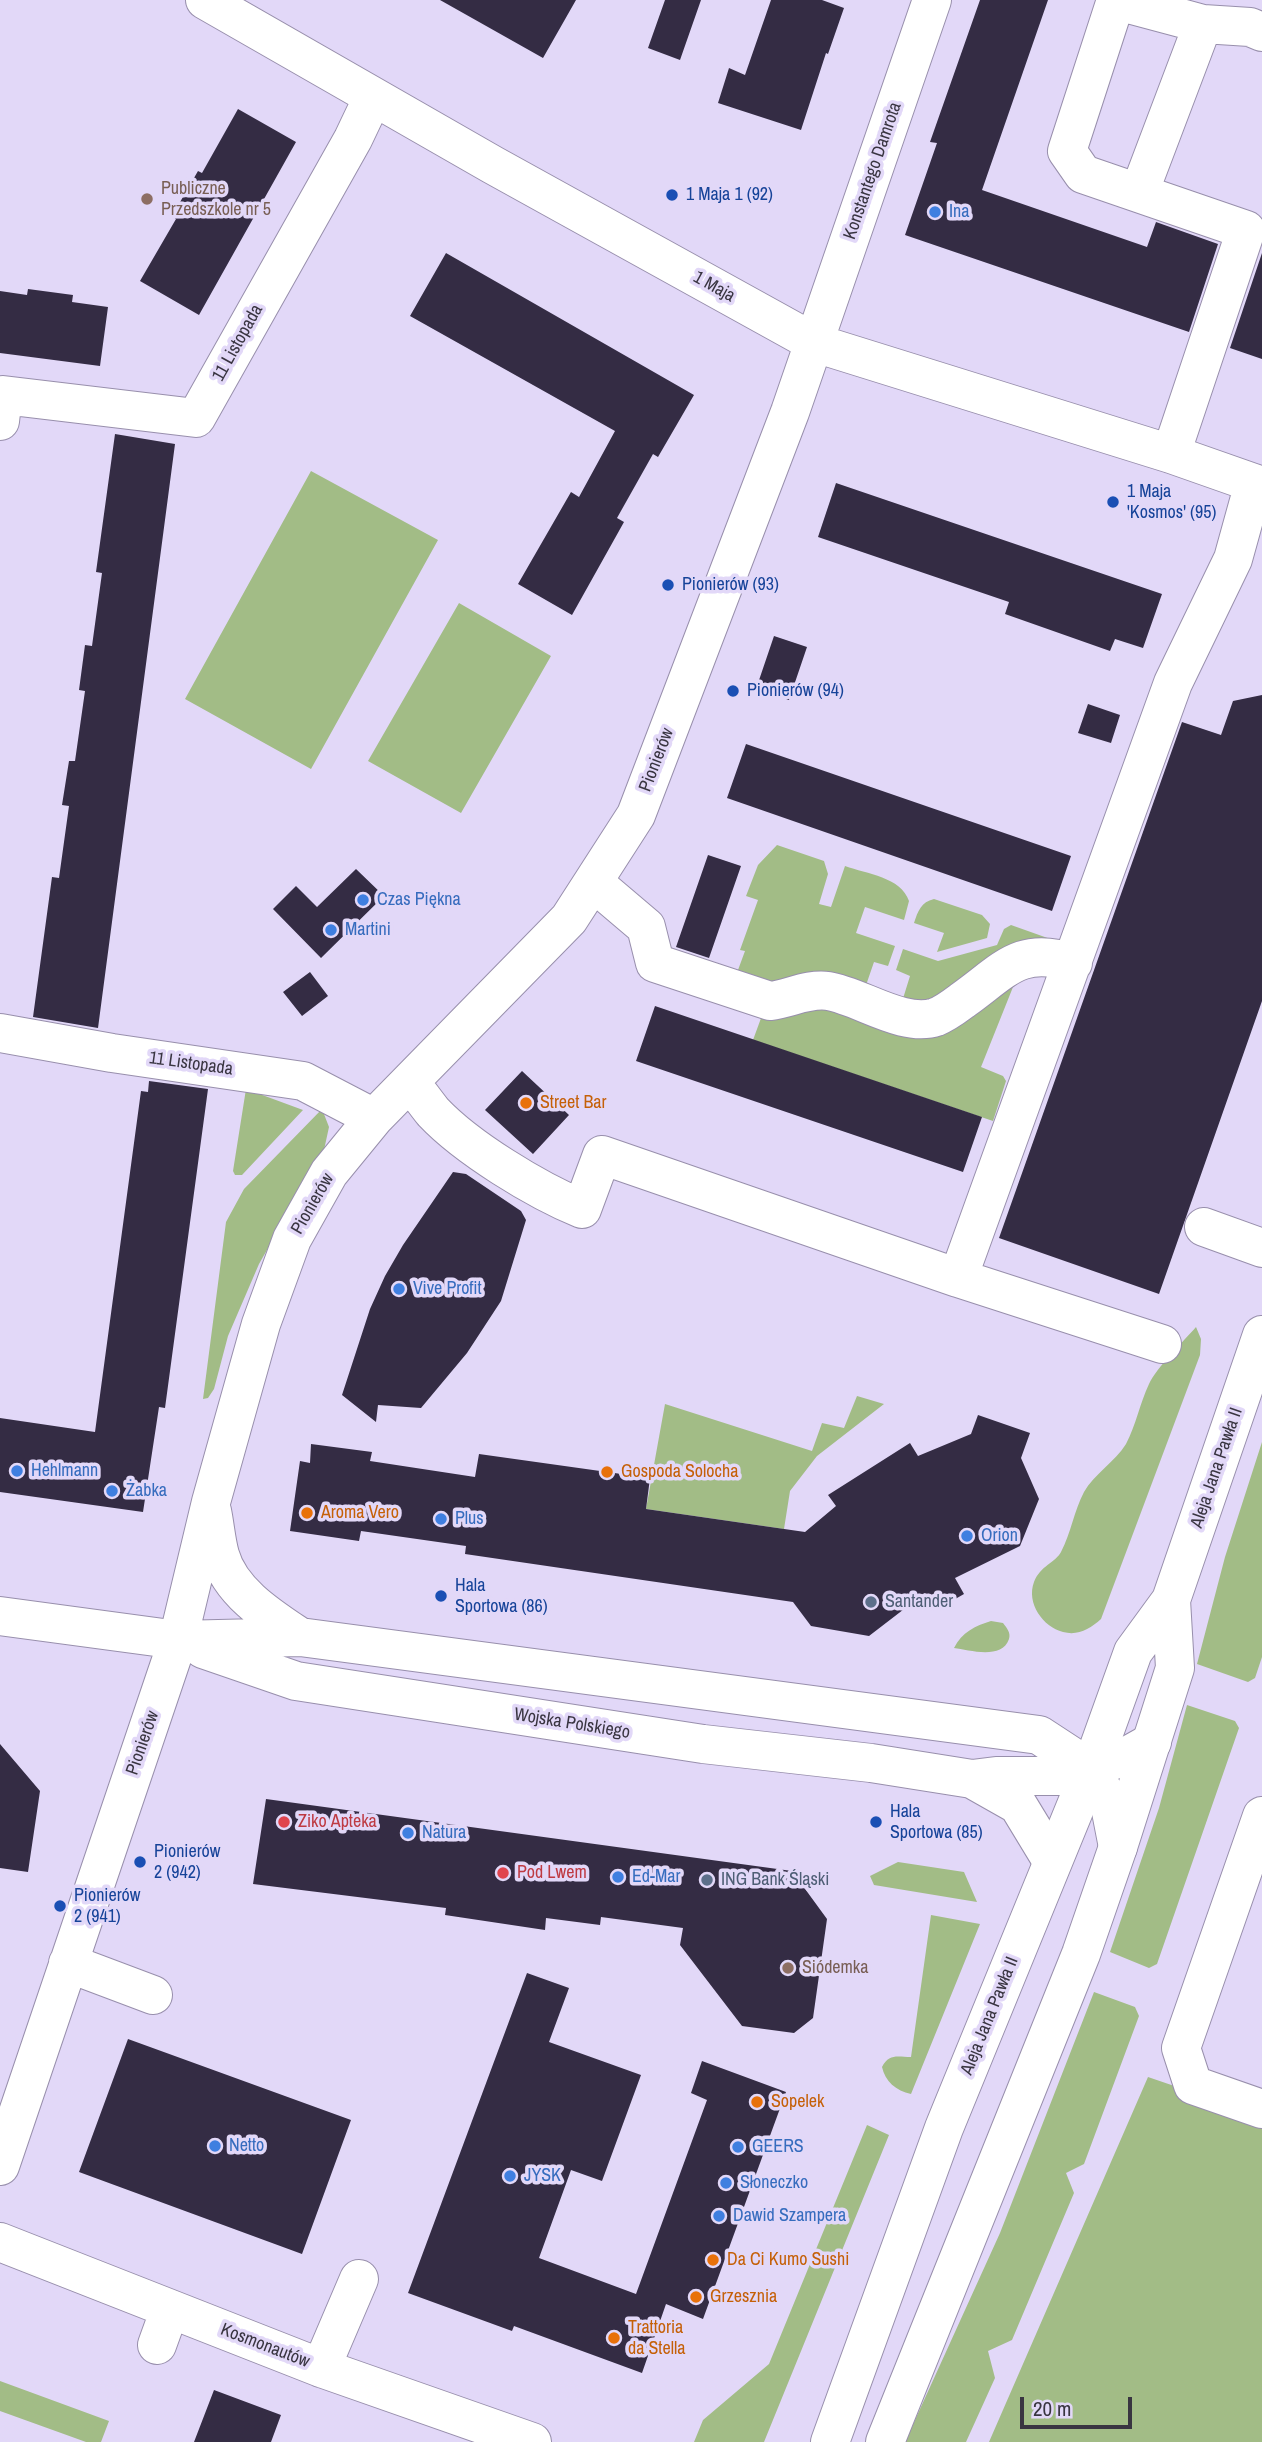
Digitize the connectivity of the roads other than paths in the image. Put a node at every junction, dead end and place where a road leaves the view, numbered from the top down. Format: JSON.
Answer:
{"nodes":[{"id":1,"x":205,"y":0,"type":"edge"},
{"id":2,"x":932,"y":0,"type":"edge"},
{"id":3,"x":1116,"y":1,"type":"edge"},
{"id":4,"x":1203,"y":24,"type":"junction"},
{"id":5,"x":1262,"y":32,"type":"edge"},
{"id":6,"x":373,"y":97,"type":"junction"},
{"id":7,"x":1139,"y":193,"type":"junction"},
{"id":8,"x":1254,"y":233,"type":"edge"},
{"id":9,"x":815,"y":343,"type":"junction"},
{"id":10,"x":1,"y":403,"type":"edge"},
{"id":11,"x":1171,"y":454,"type":"junction"},
{"id":12,"x":1258,"y":485,"type":"edge"},
{"id":13,"x":593,"y":882,"type":"junction"},
{"id":14,"x":1073,"y":963,"type":"junction"},
{"id":15,"x":0,"y":1033,"type":"edge"},
{"id":16,"x":410,"y":1082,"type":"junction"},
{"id":17,"x":374,"y":1118,"type":"junction"},
{"id":18,"x":1204,"y":1227,"type":"dead end"},
{"id":19,"x":1262,"y":1248,"type":"edge"},
{"id":20,"x":958,"y":1278,"type":"junction"},
{"id":21,"x":1262,"y":1335,"type":"edge"},
{"id":22,"x":1162,"y":1344,"type":"dead end"},
{"id":23,"x":211,"y":1502,"type":"junction"},
{"id":24,"x":1171,"y":1600,"type":"junction"},
{"id":25,"x":0,"y":1616,"type":"edge"},
{"id":26,"x":300,"y":1637,"type":"junction"},
{"id":27,"x":178,"y":1640,"type":"junction"},
{"id":28,"x":1152,"y":1742,"type":"junction"},
{"id":29,"x":1091,"y":1769,"type":"junction"},
{"id":30,"x":972,"y":1779,"type":"junction"},
{"id":31,"x":1262,"y":1816,"type":"edge"},
{"id":32,"x":1118,"y":1847,"type":"junction"},
{"id":33,"x":1052,"y":1861,"type":"junction"},
{"id":34,"x":68,"y":1963,"type":"junction"},
{"id":35,"x":153,"y":1995,"type":"dead end"},
{"id":36,"x":1262,"y":2109,"type":"edge"},
{"id":37,"x":0,"y":2166,"type":"edge"},
{"id":38,"x":0,"y":2242,"type":"edge"},
{"id":39,"x":359,"y":2278,"type":"dead end"},
{"id":40,"x":170,"y":2309,"type":"junction"},
{"id":41,"x":157,"y":2345,"type":"dead end"},
{"id":42,"x":321,"y":2368,"type":"junction"},
{"id":43,"x":532,"y":2442,"type":"edge"},
{"id":44,"x":830,"y":2442,"type":"edge"},
{"id":45,"x":886,"y":2442,"type":"edge"}],
"edges":[{"from":1,"to":6,"type":"street","name":"1 Maja"},
{"from":2,"to":9,"type":"street","name":"Konstantego Damrota"},
{"from":3,"to":4,"type":"street"},
{"from":3,"to":7,"type":"street"},
{"from":4,"to":5,"type":"street"},
{"from":4,"to":7,"type":"street"},
{"from":6,"to":9,"type":"street","name":"1 Maja"},
{"from":6,"to":10,"type":"street","name":"11 Listopada"},
{"from":7,"to":8,"type":"street"},
{"from":8,"to":11,"type":"street"},
{"from":9,"to":11,"type":"street","name":"1 Maja"},
{"from":9,"to":13,"type":"street","name":"Pionierów"},
{"from":11,"to":12,"type":"street","name":"1 Maja"},
{"from":12,"to":14,"type":"street"},
{"from":13,"to":14,"type":"street"},
{"from":13,"to":16,"type":"street","name":"Pionierów"},
{"from":14,"to":20,"type":"street"},
{"from":15,"to":17,"type":"street","name":"11 Listopada"},
{"from":16,"to":17,"type":"street","name":"Pionierów"},
{"from":16,"to":20,"type":"street"},
{"from":17,"to":23,"type":"street","name":"Pionierów"},
{"from":18,"to":19,"type":"street"},
{"from":20,"to":22,"type":"street"},
{"from":21,"to":24,"type":"street","name":"Aleja Jana Pawła II"},
{"from":23,"to":26,"type":"street","name":"Wojska Polskiego"},
{"from":23,"to":27,"type":"street","name":"Pionierów"},
{"from":24,"to":28,"type":"street","name":"Aleja Jana Pawła II"},
{"from":24,"to":29,"type":"street","name":"Aleja Jana Pawła II"},
{"from":25,"to":27,"type":"street","name":"Wojska Polskiego"},
{"from":26,"to":27,"type":"street","name":"Wojska Polskiego"},
{"from":26,"to":29,"type":"street","name":"Wojska Polskiego"},
{"from":27,"to":30,"type":"street","name":"Wojska Polskiego"},
{"from":27,"to":34,"type":"street","name":"Pionierów"},
{"from":28,"to":29,"type":"street","name":"Wojska Polskiego"},
{"from":28,"to":32,"type":"street","name":"Aleja Jana Pawła II"},
{"from":29,"to":30,"type":"street","name":"Wojska Polskiego"},
{"from":29,"to":32,"type":"street","name":"Wojska Polskiego"},
{"from":29,"to":33,"type":"street","name":"Aleja Jana Pawła II"},
{"from":30,"to":33,"type":"street","name":"Wojska Polskiego"},
{"from":31,"to":36,"type":"street"},
{"from":32,"to":45,"type":"street","name":"Aleja Jana Pawła II"},
{"from":33,"to":44,"type":"street","name":"Aleja Jana Pawła II"},
{"from":34,"to":35,"type":"street"},
{"from":34,"to":37,"type":"street","name":"Pionierów"},
{"from":38,"to":40,"type":"street","name":"Kosmonautów"},
{"from":39,"to":42,"type":"street"},
{"from":40,"to":41,"type":"street"},
{"from":40,"to":42,"type":"street","name":"Kosmonautów"},
{"from":42,"to":43,"type":"street","name":"Kosmonautów"}]}
